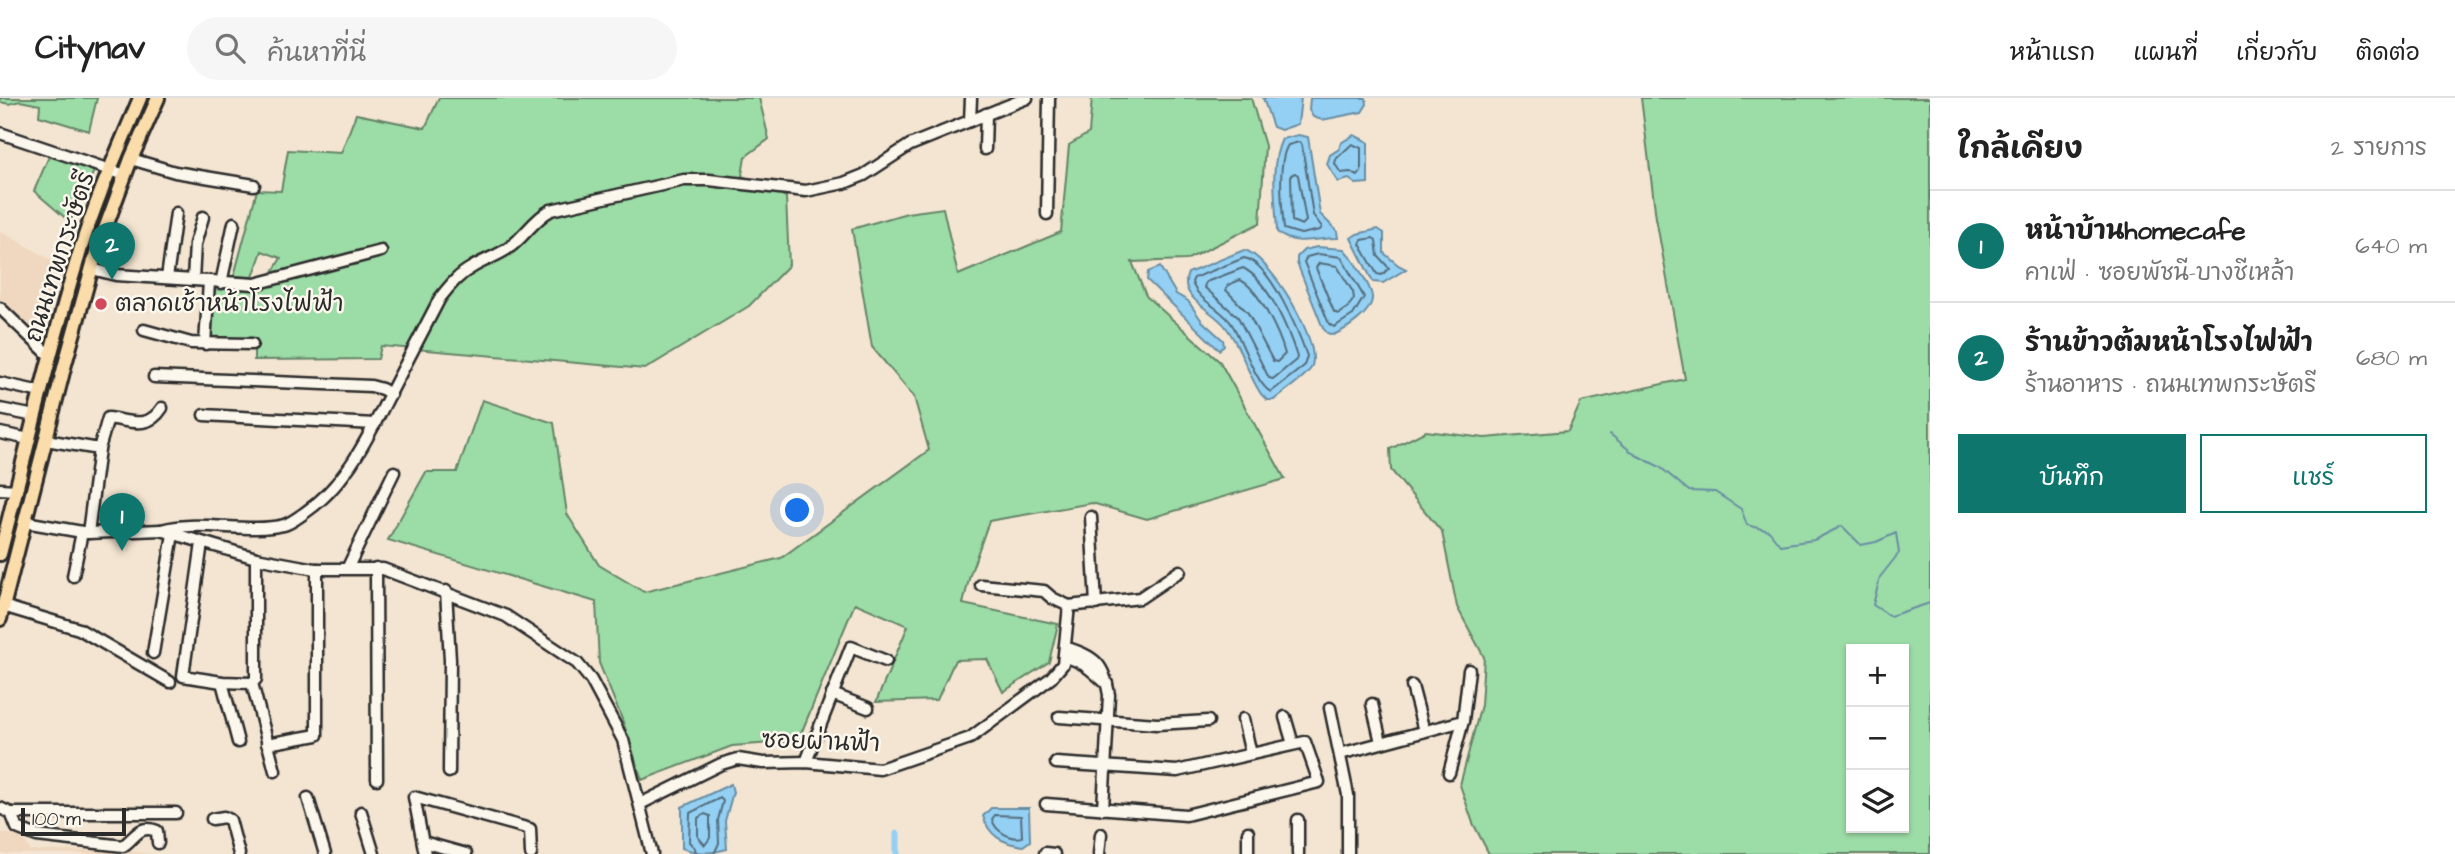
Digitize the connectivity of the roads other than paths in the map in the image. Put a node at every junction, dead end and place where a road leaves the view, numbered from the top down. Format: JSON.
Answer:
{"nodes":[{"id":1,"x":140,"y":98,"type":"edge"},
{"id":2,"x":158,"y":98,"type":"edge"},
{"id":3,"x":971,"y":98,"type":"edge"},
{"id":4,"x":1027,"y":98,"type":"edge"},
{"id":5,"x":1049,"y":98,"type":"edge"},
{"id":6,"x":986,"y":114,"type":"junction"},
{"id":7,"x":970,"y":121,"type":"junction"},
{"id":8,"x":0,"y":133,"type":"edge"},
{"id":9,"x":985,"y":149,"type":"dead end"},
{"id":10,"x":131,"y":159,"type":"junction"},
{"id":11,"x":110,"y":170,"type":"junction"},
{"id":12,"x":125,"y":175,"type":"junction"},
{"id":13,"x":254,"y":185,"type":"dead end"},
{"id":14,"x":176,"y":213,"type":"dead end"},
{"id":15,"x":1047,"y":214,"type":"dead end"},
{"id":16,"x":203,"y":216,"type":"dead end"},
{"id":17,"x":234,"y":223,"type":"dead end"},
{"id":18,"x":381,"y":251,"type":"dead end"},
{"id":19,"x":92,"y":269,"type":"junction"},
{"id":20,"x":167,"y":278,"type":"junction"},
{"id":21,"x":193,"y":280,"type":"junction"},
{"id":22,"x":209,"y":282,"type":"junction"},
{"id":23,"x":221,"y":283,"type":"junction"},
{"id":24,"x":0,"y":308,"type":"edge"},
{"id":25,"x":144,"y":330,"type":"dead end"},
{"id":26,"x":205,"y":344,"type":"junction"},
{"id":27,"x":252,"y":344,"type":"dead end"},
{"id":28,"x":50,"y":356,"type":"junction"},
{"id":29,"x":154,"y":377,"type":"dead end"},
{"id":30,"x":0,"y":383,"type":"edge"},
{"id":31,"x":41,"y":392,"type":"junction"},
{"id":32,"x":391,"y":394,"type":"junction"},
{"id":33,"x":162,"y":408,"type":"dead end"},
{"id":34,"x":0,"y":409,"type":"edge"},
{"id":35,"x":204,"y":415,"type":"dead end"},
{"id":36,"x":35,"y":416,"type":"junction"},
{"id":37,"x":375,"y":424,"type":"junction"},
{"id":38,"x":0,"y":433,"type":"edge"},
{"id":39,"x":29,"y":439,"type":"junction"},
{"id":40,"x":46,"y":440,"type":"junction"},
{"id":41,"x":99,"y":449,"type":"junction"},
{"id":42,"x":394,"y":472,"type":"dead end"},
{"id":43,"x":0,"y":489,"type":"edge"},
{"id":44,"x":16,"y":490,"type":"junction"},
{"id":45,"x":1091,"y":517,"type":"dead end"},
{"id":46,"x":25,"y":522,"type":"junction"},
{"id":47,"x":161,"y":530,"type":"junction"},
{"id":48,"x":85,"y":533,"type":"junction"},
{"id":49,"x":173,"y":534,"type":"junction"},
{"id":50,"x":202,"y":543,"type":"junction"},
{"id":51,"x":0,"y":554,"type":"edge"},
{"id":52,"x":256,"y":558,"type":"junction"},
{"id":53,"x":348,"y":567,"type":"junction"},
{"id":54,"x":376,"y":568,"type":"junction"},
{"id":55,"x":317,"y":569,"type":"junction"},
{"id":56,"x":1176,"y":573,"type":"dead end"},
{"id":57,"x":73,"y":576,"type":"dead end"},
{"id":58,"x":981,"y":585,"type":"dead end"},
{"id":59,"x":446,"y":592,"type":"junction"},
{"id":60,"x":1096,"y":604,"type":"junction"},
{"id":61,"x":1069,"y":606,"type":"junction"},
{"id":62,"x":2,"y":613,"type":"edge"},
{"id":63,"x":1065,"y":652,"type":"junction"},
{"id":64,"x":153,"y":653,"type":"dead end"},
{"id":65,"x":886,"y":661,"type":"dead end"},
{"id":66,"x":1469,"y":670,"type":"dead end"},
{"id":67,"x":170,"y":682,"type":"dead end"},
{"id":68,"x":222,"y":682,"type":"junction"},
{"id":69,"x":252,"y":683,"type":"junction"},
{"id":70,"x":1412,"y":686,"type":"dead end"},
{"id":71,"x":832,"y":694,"type":"junction"},
{"id":72,"x":1372,"y":704,"type":"dead end"},
{"id":73,"x":868,"y":708,"type":"dead end"},
{"id":74,"x":1330,"y":708,"type":"dead end"},
{"id":75,"x":1059,"y":717,"type":"dead end"},
{"id":76,"x":1285,"y":717,"type":"dead end"},
{"id":77,"x":1243,"y":719,"type":"dead end"},
{"id":78,"x":1107,"y":720,"type":"junction"},
{"id":79,"x":1208,"y":721,"type":"dead end"},
{"id":80,"x":1463,"y":721,"type":"junction"},
{"id":81,"x":1424,"y":731,"type":"junction"},
{"id":82,"x":238,"y":742,"type":"dead end"},
{"id":83,"x":1381,"y":742,"type":"junction"},
{"id":84,"x":267,"y":744,"type":"junction"},
{"id":85,"x":1293,"y":744,"type":"junction"},
{"id":86,"x":1251,"y":754,"type":"junction"},
{"id":87,"x":1340,"y":754,"type":"junction"},
{"id":88,"x":806,"y":762,"type":"junction"},
{"id":89,"x":1056,"y":763,"type":"dead end"},
{"id":90,"x":1105,"y":766,"type":"junction"},
{"id":91,"x":275,"y":772,"type":"dead end"},
{"id":92,"x":449,"y":772,"type":"dead end"},
{"id":93,"x":1449,"y":773,"type":"dead end"},
{"id":94,"x":377,"y":779,"type":"dead end"},
{"id":95,"x":309,"y":798,"type":"dead end"},
{"id":96,"x":640,"y":804,"type":"junction"},
{"id":97,"x":1046,"y":804,"type":"dead end"},
{"id":98,"x":0,"y":808,"type":"edge"},
{"id":99,"x":1103,"y":808,"type":"junction"},
{"id":100,"x":361,"y":812,"type":"dead end"},
{"id":101,"x":11,"y":813,"type":"junction"},
{"id":102,"x":176,"y":813,"type":"dead end"},
{"id":103,"x":212,"y":819,"type":"dead end"},
{"id":104,"x":1298,"y":821,"type":"dead end"},
{"id":105,"x":1248,"y":832,"type":"dead end"},
{"id":106,"x":1101,"y":834,"type":"dead end"},
{"id":107,"x":423,"y":842,"type":"junction"},
{"id":108,"x":158,"y":844,"type":"dead end"},
{"id":109,"x":239,"y":854,"type":"edge"},
{"id":110,"x":325,"y":854,"type":"edge"},
{"id":111,"x":374,"y":854,"type":"edge"},
{"id":112,"x":425,"y":854,"type":"edge"},
{"id":113,"x":466,"y":854,"type":"edge"},
{"id":114,"x":531,"y":854,"type":"edge"},
{"id":115,"x":652,"y":854,"type":"edge"},
{"id":116,"x":1099,"y":854,"type":"edge"},
{"id":117,"x":1248,"y":854,"type":"edge"},
{"id":118,"x":1298,"y":854,"type":"edge"},
{"id":119,"x":1348,"y":854,"type":"edge"}],
"edges":[{"from":1,"to":11,"type":"main road","name":"ถนนเทพกระษัตรี"},
{"from":2,"to":10,"type":"main road","name":"ถนนเทพกระษัตรี"},
{"from":3,"to":7,"type":"street"},
{"from":4,"to":6,"type":"street"},
{"from":5,"to":15,"type":"street"},
{"from":6,"to":7,"type":"street"},
{"from":6,"to":9,"type":"street"},
{"from":7,"to":32,"type":"street"},
{"from":8,"to":11,"type":"street"},
{"from":10,"to":12,"type":"main road","name":"ถนนเทพกระษัตรี"},
{"from":10,"to":13,"type":"street"},
{"from":11,"to":12,"type":"street"},
{"from":11,"to":28,"type":"main road","name":"ถนนเทพกระษัตรี"},
{"from":12,"to":19,"type":"main road","name":"ถนนเทพกระษัตรี"},
{"from":14,"to":20,"type":"street"},
{"from":16,"to":21,"type":"street"},
{"from":17,"to":23,"type":"street"},
{"from":18,"to":23,"type":"street"},
{"from":19,"to":20,"type":"street"},
{"from":19,"to":40,"type":"main road","name":"ถนนเทพกระษัตรี"},
{"from":20,"to":21,"type":"street"},
{"from":21,"to":22,"type":"street"},
{"from":22,"to":23,"type":"street"},
{"from":22,"to":26,"type":"street"},
{"from":24,"to":28,"type":"street"},
{"from":25,"to":26,"type":"street"},
{"from":26,"to":27,"type":"street"},
{"from":28,"to":31,"type":"main road","name":"ถนนเทพกระษัตรี"},
{"from":29,"to":32,"type":"street"},
{"from":30,"to":31,"type":"street"},
{"from":31,"to":36,"type":"main road","name":"ถนนเทพกระษัตรี"},
{"from":32,"to":37,"type":"street"},
{"from":33,"to":41,"type":"street"},
{"from":34,"to":36,"type":"street"},
{"from":35,"to":37,"type":"street"},
{"from":36,"to":39,"type":"main road","name":"ถนนเทพกระษัตรี"},
{"from":37,"to":47,"type":"street"},
{"from":38,"to":39,"type":"street"},
{"from":39,"to":44,"type":"main road","name":"ถนนเทพกระษัตรี"},
{"from":40,"to":41,"type":"street"},
{"from":40,"to":46,"type":"main road","name":"ถนนเทพกระษัตรี"},
{"from":41,"to":48,"type":"street"},
{"from":42,"to":53,"type":"street"},
{"from":43,"to":44,"type":"street"},
{"from":44,"to":51,"type":"main road","name":"ถนนเทพกระษัตรี"},
{"from":45,"to":60,"type":"street"},
{"from":46,"to":48,"type":"street"},
{"from":46,"to":62,"type":"main road","name":"ถนนเทพกระษัตรี"},
{"from":47,"to":48,"type":"street"},
{"from":47,"to":49,"type":"street"},
{"from":48,"to":57,"type":"street"},
{"from":49,"to":50,"type":"street"},
{"from":49,"to":64,"type":"street"},
{"from":50,"to":52,"type":"street"},
{"from":50,"to":68,"type":"street"},
{"from":52,"to":55,"type":"street"},
{"from":52,"to":69,"type":"street"},
{"from":53,"to":54,"type":"street"},
{"from":53,"to":55,"type":"street"},
{"from":54,"to":59,"type":"street"},
{"from":54,"to":94,"type":"street"},
{"from":55,"to":84,"type":"street"},
{"from":56,"to":60,"type":"street"},
{"from":58,"to":61,"type":"street"},
{"from":59,"to":92,"type":"street"},
{"from":59,"to":96,"type":"street"},
{"from":60,"to":61,"type":"street"},
{"from":61,"to":63,"type":"street"},
{"from":62,"to":67,"type":"street"},
{"from":63,"to":78,"type":"street"},
{"from":63,"to":88,"type":"street","name":"ซอยผ่านฟ้า"},
{"from":65,"to":71,"type":"street"},
{"from":66,"to":80,"type":"street"},
{"from":68,"to":69,"type":"street"},
{"from":68,"to":82,"type":"street"},
{"from":69,"to":84,"type":"street"},
{"from":70,"to":81,"type":"street"},
{"from":71,"to":73,"type":"street"},
{"from":71,"to":88,"type":"street"},
{"from":72,"to":83,"type":"street"},
{"from":74,"to":87,"type":"street"},
{"from":75,"to":78,"type":"street"},
{"from":76,"to":85,"type":"street"},
{"from":77,"to":86,"type":"street"},
{"from":78,"to":79,"type":"street"},
{"from":78,"to":90,"type":"street"},
{"from":80,"to":81,"type":"street"},
{"from":80,"to":93,"type":"street"},
{"from":81,"to":83,"type":"street"},
{"from":83,"to":87,"type":"street"},
{"from":84,"to":91,"type":"street"},
{"from":85,"to":86,"type":"street"},
{"from":85,"to":99,"type":"street"},
{"from":86,"to":90,"type":"street"},
{"from":87,"to":119,"type":"street"},
{"from":88,"to":96,"type":"street","name":"ซอยผ่านฟ้า"},
{"from":89,"to":90,"type":"street"},
{"from":90,"to":99,"type":"street"},
{"from":95,"to":110,"type":"street"},
{"from":96,"to":115,"type":"street"},
{"from":97,"to":99,"type":"street"},
{"from":98,"to":101,"type":"street"},
{"from":100,"to":111,"type":"street"},
{"from":101,"to":102,"type":"street"},
{"from":101,"to":108,"type":"street"},
{"from":103,"to":109,"type":"street"},
{"from":104,"to":118,"type":"street"},
{"from":105,"to":117,"type":"street"},
{"from":106,"to":116,"type":"street"},
{"from":107,"to":112,"type":"street"},
{"from":107,"to":113,"type":"street"},
{"from":107,"to":114,"type":"street"}]}
